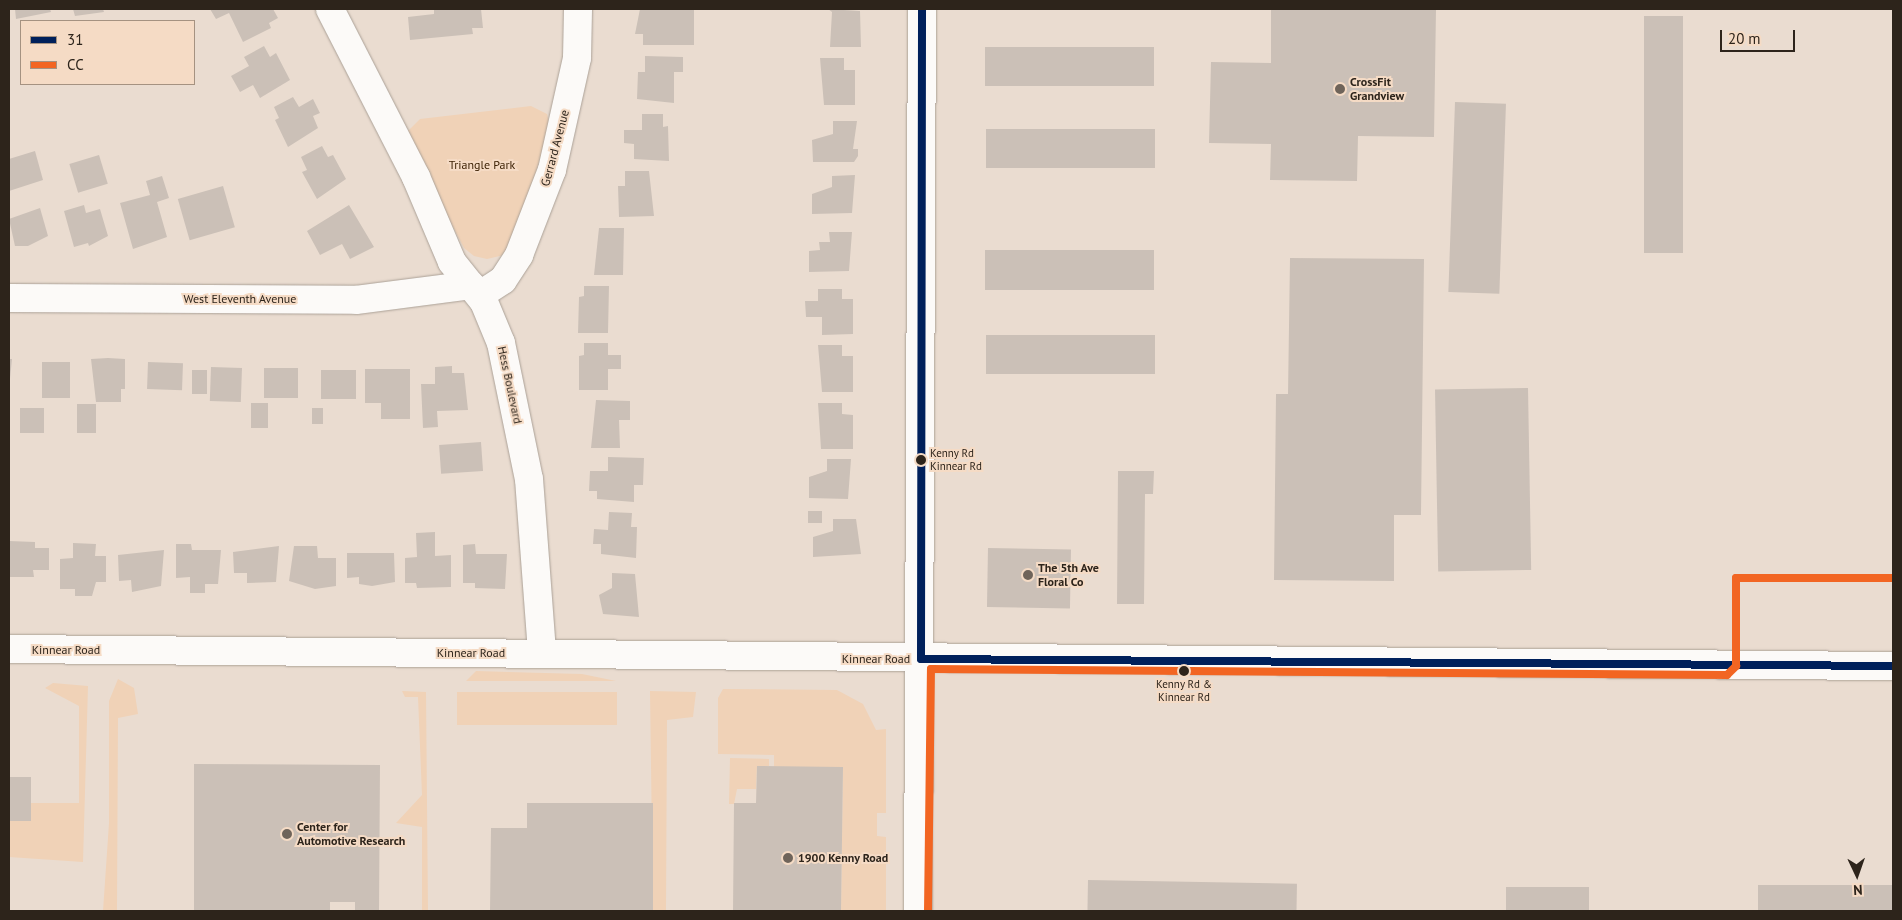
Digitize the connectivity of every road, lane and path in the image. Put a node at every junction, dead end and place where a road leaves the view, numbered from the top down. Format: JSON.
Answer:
{"nodes":[{"id":1,"x":330,"y":9,"type":"edge"},
{"id":2,"x":578,"y":9,"type":"edge"},
{"id":3,"x":922,"y":9,"type":"edge"},
{"id":4,"x":475,"y":290,"type":"junction"},
{"id":5,"x":9,"y":298,"type":"edge"},
{"id":6,"x":9,"y":649,"type":"edge"},
{"id":7,"x":542,"y":653,"type":"junction"},
{"id":8,"x":920,"y":659,"type":"junction"},
{"id":9,"x":1893,"y":666,"type":"edge"},
{"id":10,"x":918,"y":911,"type":"edge"}],
"edges":[{"from":1,"to":4,"type":"street","name":"Hess Boulevard"},
{"from":2,"to":4,"type":"street","name":"Gerrard Avenue"},
{"from":3,"to":8,"type":"street"},
{"from":4,"to":5,"type":"street","name":"West Eleventh Avenue"},
{"from":4,"to":7,"type":"street","name":"Hess Boulevard"},
{"from":6,"to":7,"type":"street","name":"Kinnear Road"},
{"from":7,"to":8,"type":"street","name":"Kinnear Road"},
{"from":8,"to":9,"type":"street","name":"Kinnear Road"},
{"from":8,"to":10,"type":"street"}]}
